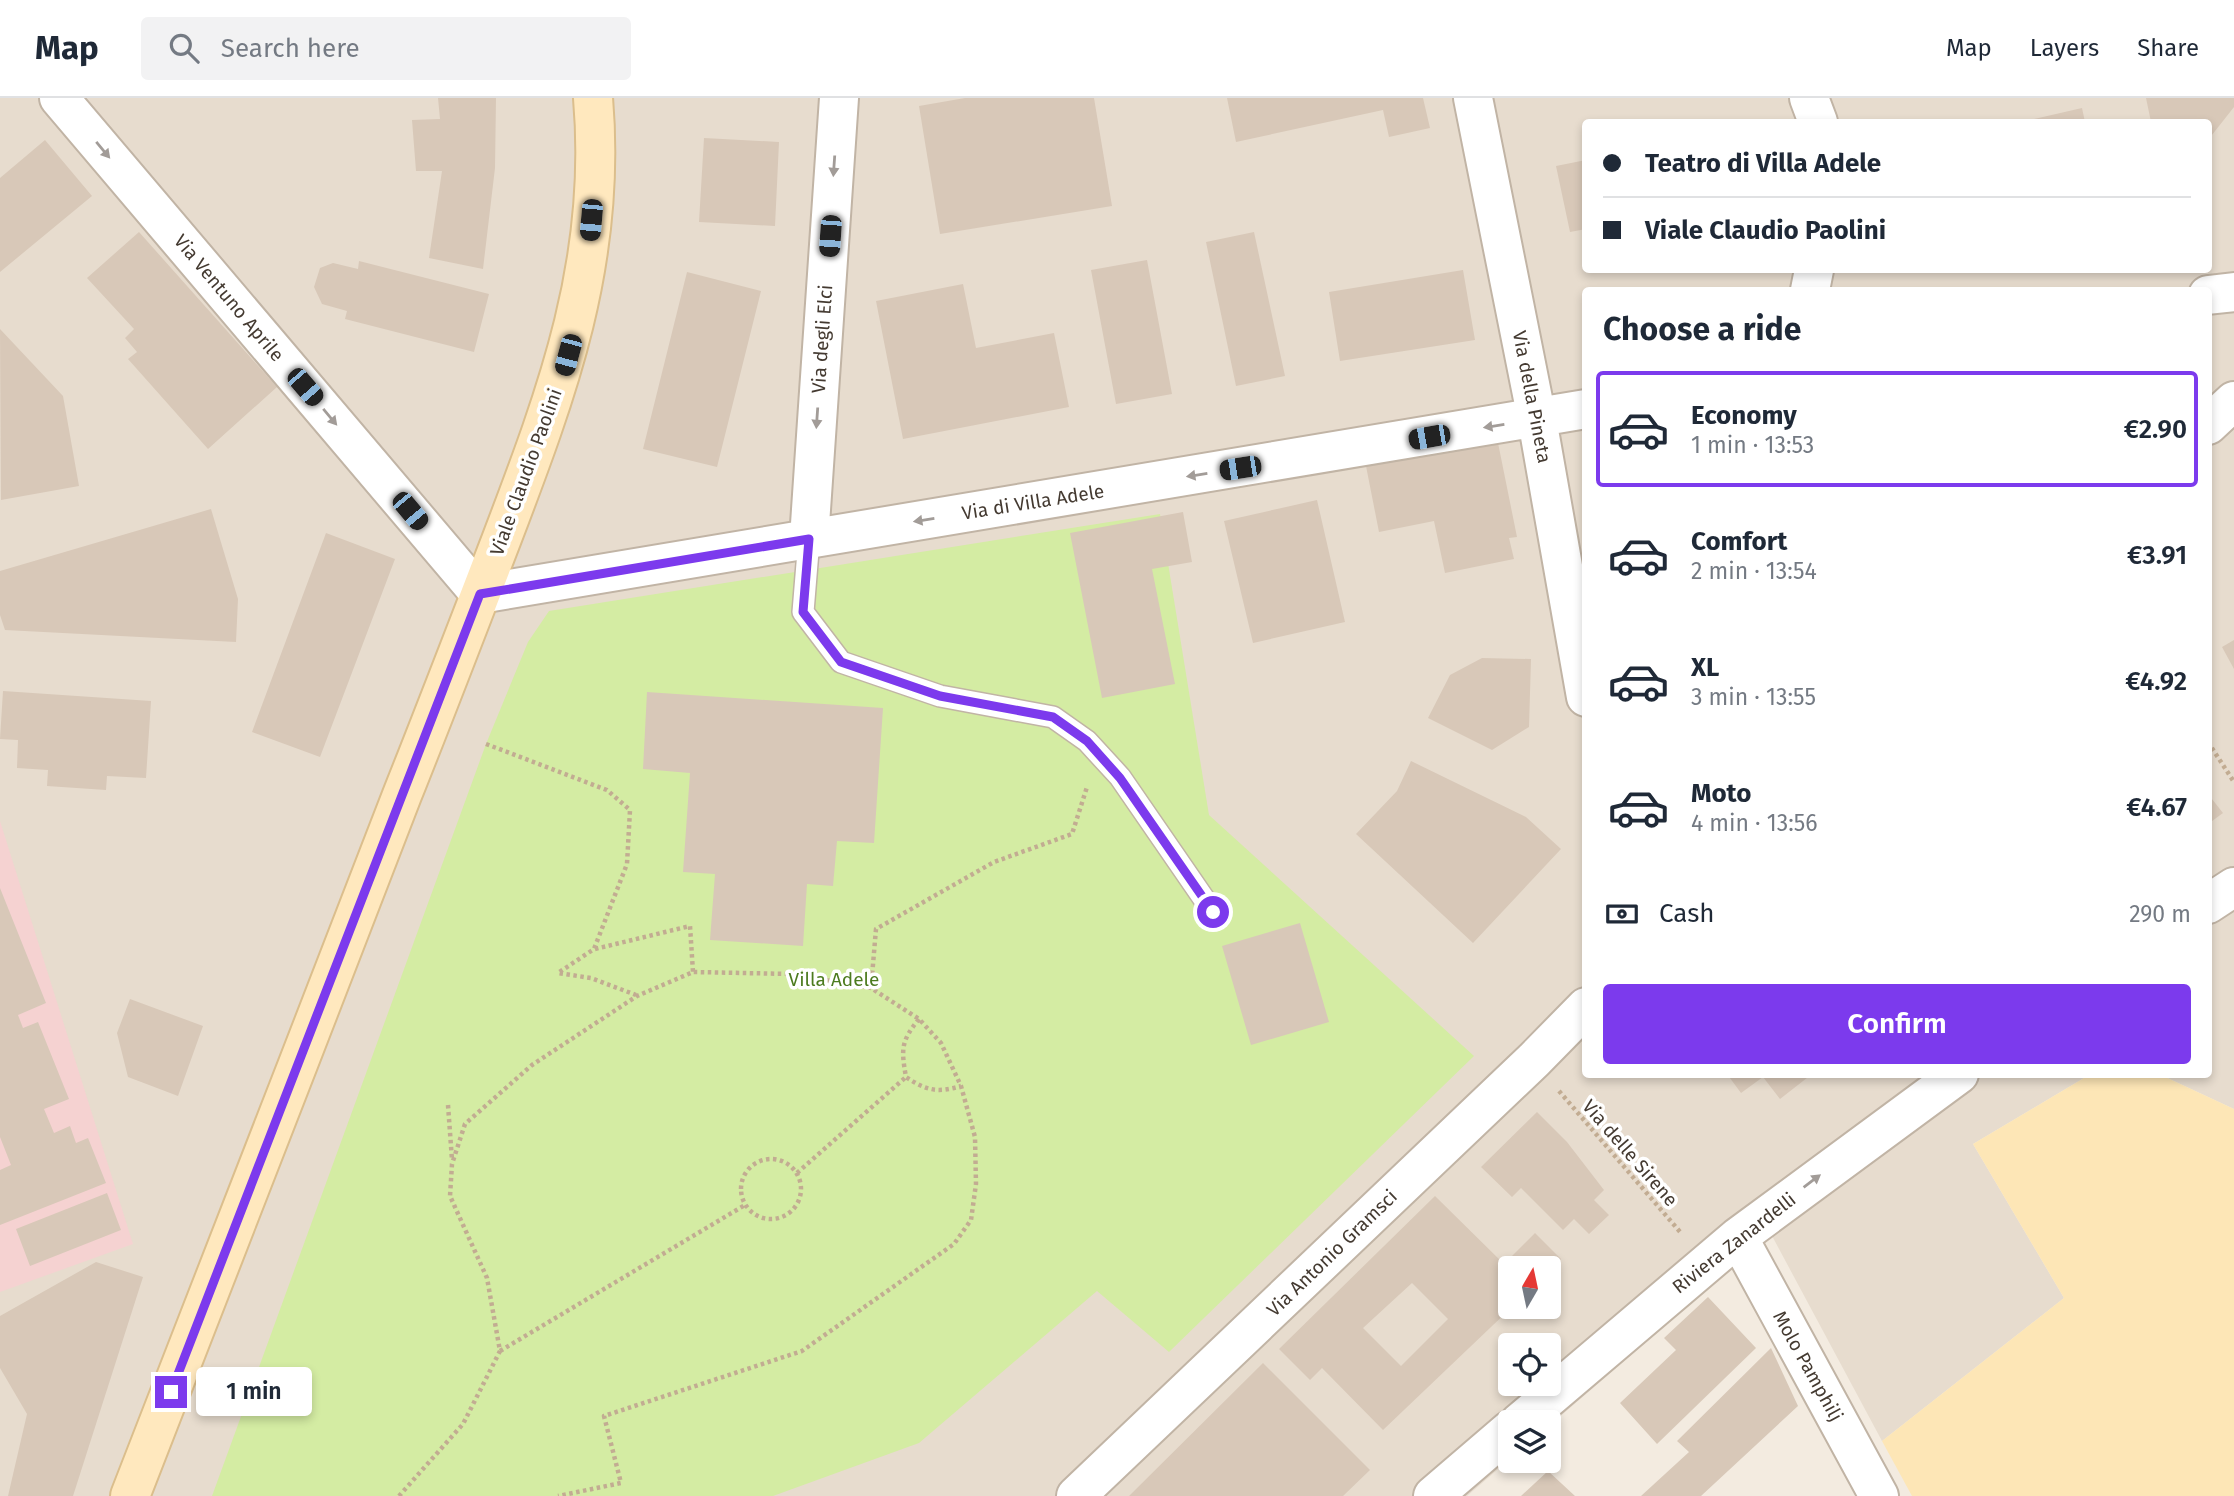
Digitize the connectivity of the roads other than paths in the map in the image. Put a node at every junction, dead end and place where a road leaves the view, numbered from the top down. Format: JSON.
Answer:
{"nodes":[{"id":1,"x":59,"y":98,"type":"edge"},
{"id":2,"x":593,"y":98,"type":"edge"},
{"id":3,"x":839,"y":98,"type":"edge"},
{"id":4,"x":1473,"y":98,"type":"edge"},
{"id":5,"x":1809,"y":98,"type":"edge"},
{"id":6,"x":1817,"y":119,"type":"edge"},
{"id":7,"x":2234,"y":292,"type":"edge"},
{"id":8,"x":2212,"y":295,"type":"edge"},
{"id":9,"x":2234,"y":401,"type":"edge"},
{"id":10,"x":1582,"y":410,"type":"edge"},
{"id":11,"x":1536,"y":419,"type":"junction"},
{"id":12,"x":2212,"y":421,"type":"edge"},
{"id":13,"x":809,"y":539,"type":"junction"},
{"id":14,"x":480,"y":594,"type":"junction"},
{"id":15,"x":1578,"y":611,"type":"edge"},
{"id":16,"x":1582,"y":654,"type":"edge"},
{"id":17,"x":2234,"y":887,"type":"edge"},
{"id":18,"x":2212,"y":901,"type":"edge"},
{"id":19,"x":1213,"y":912,"type":"dead end"},
{"id":20,"x":1582,"y":1011,"type":"edge"},
{"id":21,"x":1954,"y":1078,"type":"edge"},
{"id":22,"x":1738,"y":1237,"type":"junction"},
{"id":23,"x":1534,"y":1410,"type":"edge"},
{"id":24,"x":1498,"y":1440,"type":"edge"},
{"id":25,"x":130,"y":1496,"type":"edge"},
{"id":26,"x":1076,"y":1496,"type":"edge"},
{"id":27,"x":1433,"y":1496,"type":"edge"},
{"id":28,"x":1879,"y":1496,"type":"edge"}],
"edges":[{"from":1,"to":14,"type":"street","name":"Via Ventuno Aprile","one_way":true},
{"from":2,"to":14,"type":"street","name":"Viale Claudio Paolini"},
{"from":3,"to":13,"type":"street","name":"Via degli Elci","one_way":true},
{"from":4,"to":11,"type":"street","name":"Via della Pineta"},
{"from":5,"to":6,"type":"street"},
{"from":7,"to":8,"type":"street"},
{"from":9,"to":12,"type":"street"},
{"from":10,"to":11,"type":"street","name":"Via di Villa Adele"},
{"from":11,"to":13,"type":"street","name":"Via di Villa Adele","one_way":true},
{"from":11,"to":15,"type":"street","name":"Via della Pineta"},
{"from":13,"to":14,"type":"street","name":"Via di Villa Adele"},
{"from":13,"to":19,"type":"lane"},
{"from":14,"to":25,"type":"street","name":"Viale Claudio Paolini"},
{"from":15,"to":16,"type":"street","name":"Via della Pineta"},
{"from":17,"to":18,"type":"street"},
{"from":20,"to":26,"type":"street","name":"Via Antonio Gramsci"},
{"from":22,"to":21,"type":"street","name":"Riviera Zanardelli","one_way":true},
{"from":22,"to":23,"type":"street","name":"Riviera Zanardelli"},
{"from":22,"to":28,"type":"street","name":"Molo Pamphilj"},
{"from":24,"to":27,"type":"street"}]}
